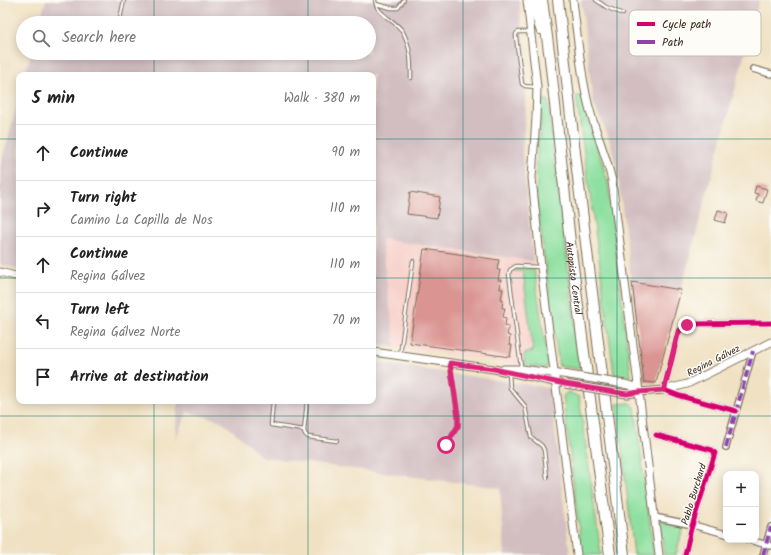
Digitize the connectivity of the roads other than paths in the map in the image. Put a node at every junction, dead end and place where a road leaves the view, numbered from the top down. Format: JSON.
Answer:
{"nodes":[{"id":1,"x":124,"y":0,"type":"edge"},
{"id":2,"x":375,"y":0,"type":"edge"},
{"id":3,"x":404,"y":0,"type":"edge"},
{"id":4,"x":527,"y":0,"type":"edge"},
{"id":5,"x":532,"y":0,"type":"edge"},
{"id":6,"x":542,"y":0,"type":"edge"},
{"id":7,"x":558,"y":0,"type":"edge"},
{"id":8,"x":573,"y":0,"type":"edge"},
{"id":9,"x":596,"y":0,"type":"edge"},
{"id":10,"x":376,"y":4,"type":"junction"},
{"id":11,"x":623,"y":14,"type":"dead end"},
{"id":12,"x":121,"y":16,"type":"edge"},
{"id":13,"x":530,"y":32,"type":"junction"},
{"id":14,"x":550,"y":60,"type":"junction"},
{"id":15,"x":753,"y":69,"type":"dead end"},
{"id":16,"x":771,"y":74,"type":"edge"},
{"id":17,"x":411,"y":78,"type":"dead end"},
{"id":18,"x":537,"y":87,"type":"junction"},
{"id":19,"x":413,"y":261,"type":"dead end"},
{"id":20,"x":541,"y":267,"type":"junction"},
{"id":21,"x":0,"y":272,"type":"edge"},
{"id":22,"x":16,"y":277,"type":"edge"},
{"id":23,"x":771,"y":323,"type":"edge"},
{"id":24,"x":771,"y":342,"type":"edge"},
{"id":25,"x":753,"y":351,"type":"junction"},
{"id":26,"x":376,"y":352,"type":"edge"},
{"id":27,"x":400,"y":356,"type":"junction"},
{"id":28,"x":450,"y":363,"type":"junction"},
{"id":29,"x":494,"y":369,"type":"junction"},
{"id":30,"x":522,"y":369,"type":"junction"},
{"id":31,"x":509,"y":373,"type":"junction"},
{"id":32,"x":555,"y":373,"type":"junction"},
{"id":33,"x":556,"y":382,"type":"junction"},
{"id":34,"x":664,"y":390,"type":"junction"},
{"id":35,"x":639,"y":392,"type":"junction"},
{"id":36,"x":273,"y":404,"type":"edge"},
{"id":37,"x":307,"y":404,"type":"edge"},
{"id":38,"x":736,"y":411,"type":"junction"},
{"id":39,"x":304,"y":430,"type":"junction"},
{"id":40,"x":656,"y":435,"type":"dead end"},
{"id":41,"x":337,"y":441,"type":"dead end"},
{"id":42,"x":446,"y":445,"type":"dead end"},
{"id":43,"x":726,"y":447,"type":"dead end"},
{"id":44,"x":547,"y":478,"type":"dead end"},
{"id":45,"x":654,"y":517,"type":"junction"},
{"id":46,"x":693,"y":525,"type":"junction"},
{"id":47,"x":771,"y":527,"type":"edge"},
{"id":48,"x":723,"y":533,"type":"edge"},
{"id":49,"x":768,"y":545,"type":"edge"},
{"id":50,"x":577,"y":555,"type":"edge"},
{"id":51,"x":610,"y":555,"type":"edge"},
{"id":52,"x":624,"y":555,"type":"edge"},
{"id":53,"x":659,"y":555,"type":"edge"},
{"id":54,"x":685,"y":555,"type":"edge"},
{"id":55,"x":763,"y":555,"type":"edge"}],
"edges":[{"from":1,"to":12,"type":"lane"},
{"from":2,"to":10,"type":"lane"},
{"from":3,"to":10,"type":"lane"},
{"from":4,"to":13,"type":"main road"},
{"from":5,"to":14,"type":"highway"},
{"from":6,"to":14,"type":"highway","name":"Autopista Central"},
{"from":7,"to":52,"type":"highway","name":"Autopista Central"},
{"from":8,"to":35,"type":"main road"},
{"from":9,"to":11,"type":"lane"},
{"from":10,"to":17,"type":"lane"},
{"from":13,"to":18,"type":"main road"},
{"from":13,"to":18,"type":"lane"},
{"from":14,"to":51,"type":"highway","name":"Autopista Central"},
{"from":15,"to":16,"type":"street"},
{"from":18,"to":20,"type":"main road"},
{"from":19,"to":27,"type":"lane"},
{"from":20,"to":30,"type":"lane"},
{"from":20,"to":32,"type":"main road"},
{"from":21,"to":22,"type":"main road"},
{"from":23,"to":34,"type":"street"},
{"from":24,"to":25,"type":"main road","name":"Regina Gálvez"},
{"from":25,"to":34,"type":"main road","name":"Regina Gálvez"},
{"from":25,"to":38,"type":"street"},
{"from":26,"to":27,"type":"main road"},
{"from":27,"to":28,"type":"main road"},
{"from":28,"to":29,"type":"main road"},
{"from":28,"to":42,"type":"lane"},
{"from":29,"to":30,"type":"main road"},
{"from":29,"to":31,"type":"main road","name":"Regina Gálvez"},
{"from":30,"to":32,"type":"main road"},
{"from":31,"to":33,"type":"main road","name":"Regina Gálvez"},
{"from":31,"to":44,"type":"lane"},
{"from":32,"to":33,"type":"main road"},
{"from":32,"to":35,"type":"main road","bridge":true},
{"from":33,"to":35,"type":"main road","name":"Regina Gálvez","bridge":true},
{"from":33,"to":50,"type":"main road"},
{"from":34,"to":35,"type":"main road","name":"Regina Gálvez"},
{"from":34,"to":38,"type":"street"},
{"from":35,"to":45,"type":"main road"},
{"from":36,"to":39,"type":"lane"},
{"from":37,"to":39,"type":"lane"},
{"from":38,"to":43,"type":"street"},
{"from":39,"to":41,"type":"lane"},
{"from":40,"to":46,"type":"street","name":"Pablo Burchard"},
{"from":45,"to":46,"type":"street"},
{"from":45,"to":53,"type":"main road"},
{"from":46,"to":48,"type":"street"},
{"from":46,"to":54,"type":"street","name":"Pablo Burchard"},
{"from":47,"to":49,"type":"street"},
{"from":49,"to":55,"type":"street"}]}
